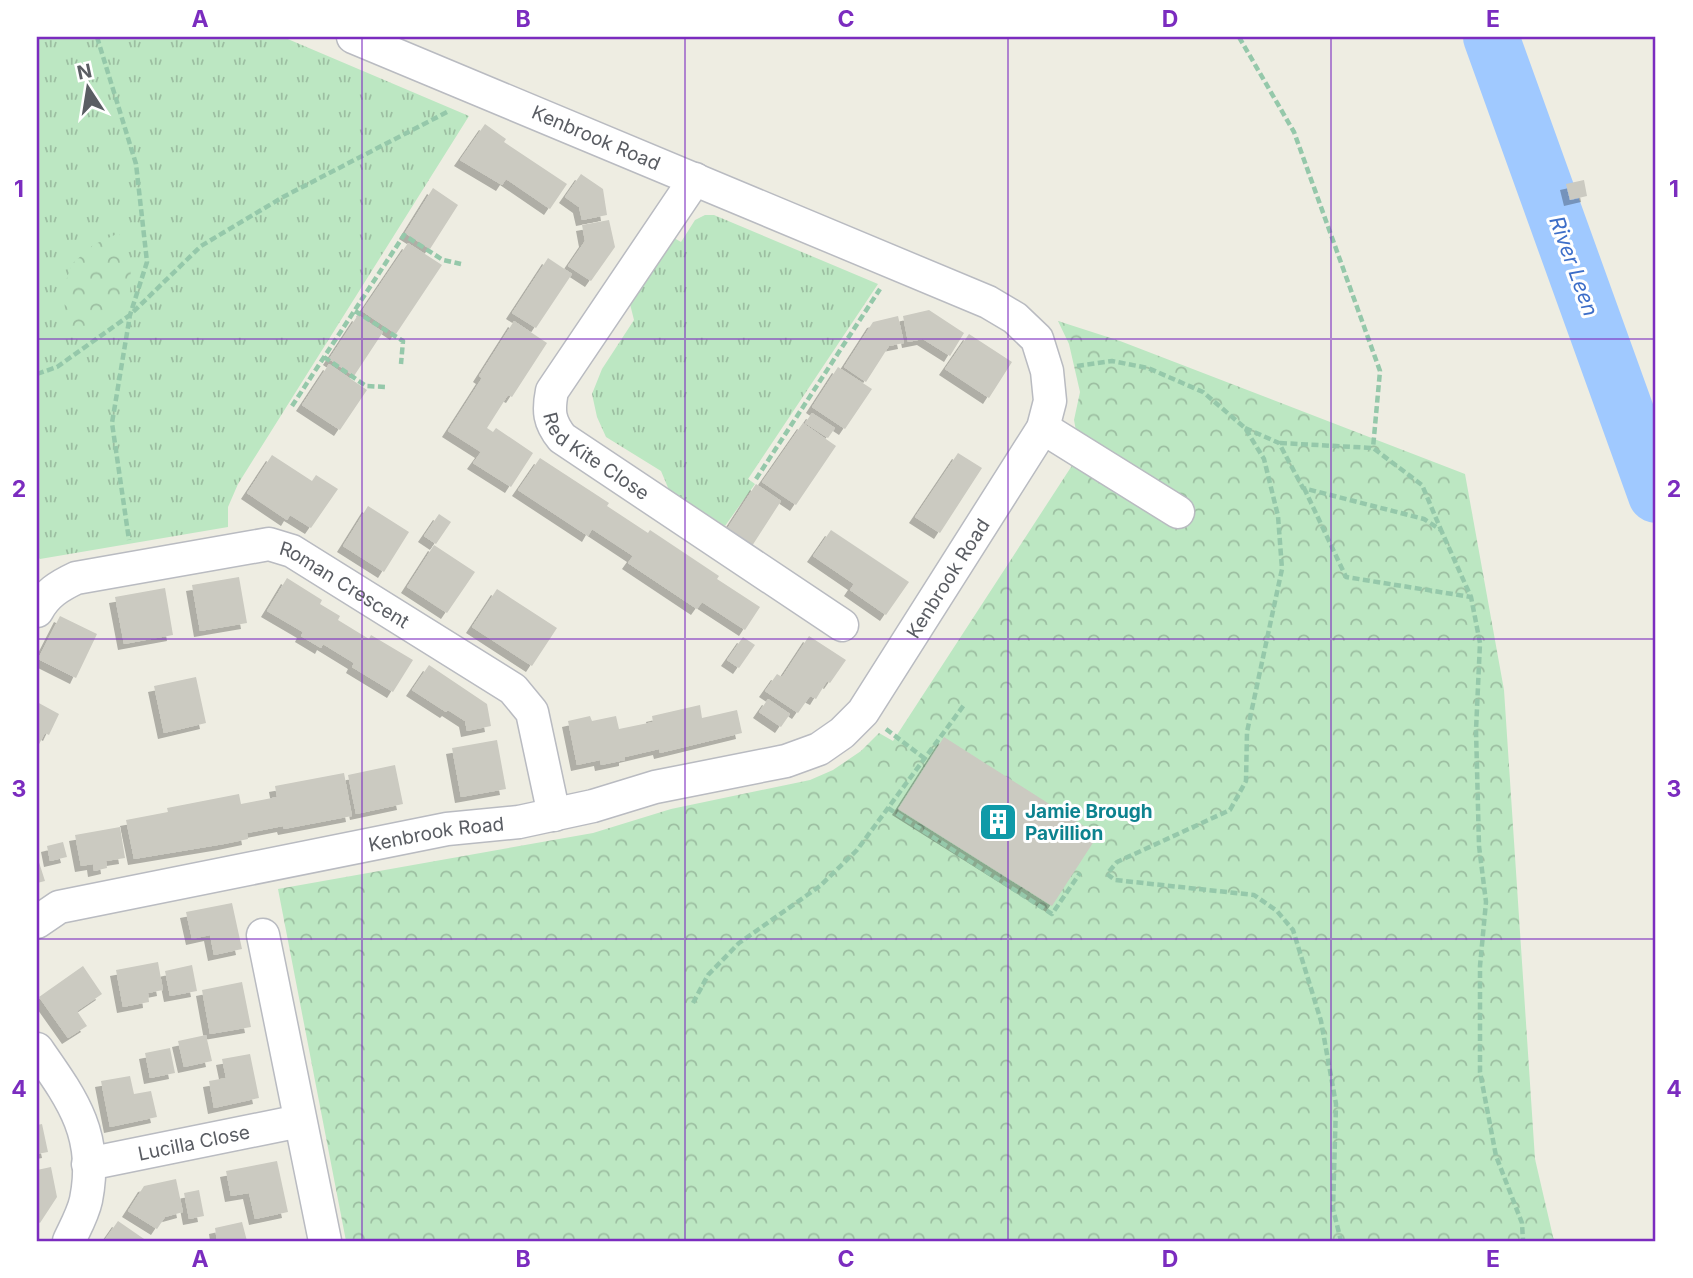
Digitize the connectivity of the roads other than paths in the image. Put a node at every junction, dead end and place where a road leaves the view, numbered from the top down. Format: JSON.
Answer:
{"nodes":[{"id":1,"x":353,"y":37,"type":"edge"},
{"id":2,"x":695,"y":179,"type":"junction"},
{"id":3,"x":1043,"y":428,"type":"junction"},
{"id":4,"x":1178,"y":512,"type":"dead end"},
{"id":5,"x":37,"y":611,"type":"edge"},
{"id":6,"x":842,"y":625,"type":"dead end"},
{"id":7,"x":554,"y":815,"type":"junction"},
{"id":8,"x":37,"y":922,"type":"edge"},
{"id":9,"x":263,"y":935,"type":"dead end"},
{"id":10,"x":37,"y":1049,"type":"edge"},
{"id":11,"x":300,"y":1121,"type":"junction"},
{"id":12,"x":88,"y":1164,"type":"junction"},
{"id":13,"x":69,"y":1241,"type":"edge"},
{"id":14,"x":325,"y":1241,"type":"edge"}],
"edges":[{"from":1,"to":2,"type":"street","name":"Kenbrook Road"},
{"from":2,"to":3,"type":"street","name":"Kenbrook Road"},
{"from":2,"to":6,"type":"street","name":"Red Kite Close"},
{"from":3,"to":4,"type":"street"},
{"from":3,"to":7,"type":"street","name":"Kenbrook Road"},
{"from":5,"to":7,"type":"street","name":"Roman Crescent"},
{"from":7,"to":8,"type":"street","name":"Kenbrook Road"},
{"from":9,"to":11,"type":"street"},
{"from":10,"to":12,"type":"street"},
{"from":11,"to":12,"type":"street","name":"Lucilla Close"},
{"from":11,"to":14,"type":"street"},
{"from":12,"to":13,"type":"street"}]}
